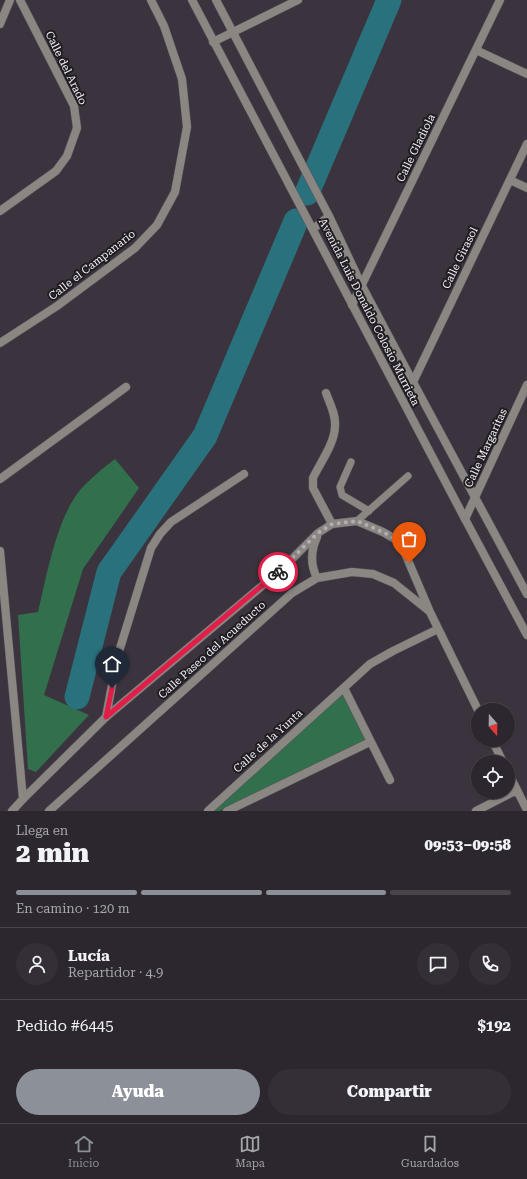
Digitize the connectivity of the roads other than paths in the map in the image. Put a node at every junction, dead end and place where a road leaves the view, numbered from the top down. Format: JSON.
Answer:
{"nodes":[{"id":1,"x":10,"y":0,"type":"edge"},
{"id":2,"x":20,"y":0,"type":"edge"},
{"id":3,"x":151,"y":0,"type":"edge"},
{"id":4,"x":192,"y":0,"type":"edge"},
{"id":5,"x":216,"y":0,"type":"edge"},
{"id":6,"x":298,"y":0,"type":"edge"},
{"id":7,"x":500,"y":0,"type":"edge"},
{"id":8,"x":0,"y":24,"type":"edge"},
{"id":9,"x":232,"y":32,"type":"junction"},
{"id":10,"x":213,"y":42,"type":"junction"},
{"id":11,"x":476,"y":50,"type":"junction"},
{"id":12,"x":527,"y":74,"type":"edge"},
{"id":13,"x":527,"y":144,"type":"edge"},
{"id":14,"x":510,"y":180,"type":"junction"},
{"id":15,"x":527,"y":188,"type":"edge"},
{"id":16,"x":0,"y":211,"type":"edge"},
{"id":17,"x":329,"y":216,"type":"junction"},
{"id":18,"x":313,"y":229,"type":"junction"},
{"id":19,"x":361,"y":284,"type":"junction"},
{"id":20,"x":352,"y":305,"type":"junction"},
{"id":21,"x":0,"y":343,"type":"edge"},
{"id":22,"x":412,"y":382,"type":"junction"},
{"id":23,"x":527,"y":385,"type":"edge"},
{"id":24,"x":126,"y":387,"type":"dead end"},
{"id":25,"x":326,"y":393,"type":"dead end"},
{"id":26,"x":351,"y":462,"type":"dead end"},
{"id":27,"x":244,"y":474,"type":"dead end"},
{"id":28,"x":408,"y":476,"type":"dead end"},
{"id":29,"x":0,"y":479,"type":"edge"},
{"id":30,"x":475,"y":499,"type":"junction"},
{"id":31,"x":369,"y":511,"type":"junction"},
{"id":32,"x":465,"y":519,"type":"junction"},
{"id":33,"x":357,"y":521,"type":"junction"},
{"id":34,"x":332,"y":524,"type":"junction"},
{"id":35,"x":318,"y":533,"type":"junction"},
{"id":36,"x":0,"y":551,"type":"edge"},
{"id":37,"x":317,"y":578,"type":"junction"},
{"id":38,"x":527,"y":594,"type":"edge"},
{"id":39,"x":430,"y":612,"type":"junction"},
{"id":40,"x":438,"y":628,"type":"junction"},
{"id":41,"x":527,"y":635,"type":"edge"},
{"id":42,"x":344,"y":688,"type":"junction"},
{"id":43,"x":475,"y":703,"type":"edge"},
{"id":44,"x":106,"y":717,"type":"junction"},
{"id":45,"x":370,"y":742,"type":"junction"},
{"id":46,"x":390,"y":780,"type":"dead end"},
{"id":47,"x":515,"y":786,"type":"edge"},
{"id":48,"x":517,"y":790,"type":"junction"},
{"id":49,"x":23,"y":799,"type":"junction"},
{"id":50,"x":527,"y":810,"type":"edge"},
{"id":51,"x":12,"y":811,"type":"edge"},
{"id":52,"x":49,"y":811,"type":"edge"},
{"id":53,"x":208,"y":811,"type":"edge"},
{"id":54,"x":227,"y":811,"type":"edge"},
{"id":55,"x":476,"y":811,"type":"edge"}],
"edges":[{"from":1,"to":8,"type":"street"},
{"from":2,"to":16,"type":"street","name":"Calle del Arado"},
{"from":3,"to":21,"type":"street","name":"Calle el Campanario"},
{"from":4,"to":10,"type":"street","name":"Avenida Luis Donaldo Colosio Murrieta"},
{"from":5,"to":9,"type":"street","name":"Avenida Luis Donaldo Colosio Murrieta"},
{"from":6,"to":9,"type":"street"},
{"from":7,"to":11,"type":"street","name":"Calle Gladiola"},
{"from":9,"to":10,"type":"street"},
{"from":9,"to":17,"type":"street","name":"Avenida Luis Donaldo Colosio Murrieta"},
{"from":10,"to":18,"type":"street","name":"Avenida Luis Donaldo Colosio Murrieta"},
{"from":11,"to":12,"type":"street"},
{"from":11,"to":19,"type":"street","name":"Calle Gladiola"},
{"from":13,"to":14,"type":"street","name":"Calle Girasol"},
{"from":14,"to":15,"type":"street"},
{"from":14,"to":22,"type":"street","name":"Calle Girasol"},
{"from":17,"to":18,"type":"street"},
{"from":17,"to":19,"type":"street","name":"Avenida Luis Donaldo Colosio Murrieta"},
{"from":18,"to":20,"type":"street","name":"Avenida Luis Donaldo Colosio Murrieta"},
{"from":19,"to":20,"type":"street","name":"Calle Gladiola"},
{"from":19,"to":22,"type":"street","name":"Avenida Luis Donaldo Colosio Murrieta"},
{"from":20,"to":32,"type":"street","name":"Avenida Luis Donaldo Colosio Murrieta"},
{"from":22,"to":30,"type":"street","name":"Avenida Luis Donaldo Colosio Murrieta"},
{"from":23,"to":30,"type":"street","name":"Calle Margaritas"},
{"from":24,"to":29,"type":"street"},
{"from":25,"to":34,"type":"street"},
{"from":26,"to":31,"type":"lane"},
{"from":27,"to":44,"type":"street"},
{"from":28,"to":31,"type":"lane"},
{"from":30,"to":32,"type":"street","name":"Calle Margaritas"},
{"from":30,"to":38,"type":"street","name":"Avenida Luis Donaldo Colosio Murrieta"},
{"from":31,"to":33,"type":"lane"},
{"from":32,"to":41,"type":"street","name":"Avenida Luis Donaldo Colosio Murrieta"},
{"from":33,"to":34,"type":"street","name":"Calle Paseo del Acueducto"},
{"from":33,"to":39,"type":"street","name":"Calle Paseo del Acueducto"},
{"from":34,"to":35,"type":"street","name":"Calle Paseo del Acueducto"},
{"from":35,"to":37,"type":"street"},
{"from":35,"to":44,"type":"street","name":"Calle Paseo del Acueducto"},
{"from":36,"to":49,"type":"street"},
{"from":37,"to":39,"type":"street","name":"Calle Paseo del Acueducto"},
{"from":37,"to":52,"type":"street","name":"Calle Paseo del Acueducto"},
{"from":39,"to":40,"type":"street","name":"Calle Paseo del Acueducto"},
{"from":40,"to":42,"type":"street","name":"Calle de la Yunta"},
{"from":40,"to":43,"type":"street","name":"Calle Paseo del Acueducto"},
{"from":42,"to":45,"type":"street"},
{"from":42,"to":53,"type":"street","name":"Calle de la Yunta"},
{"from":44,"to":49,"type":"street","name":"Calle Paseo del Acueducto"},
{"from":45,"to":46,"type":"street"},
{"from":45,"to":54,"type":"street"},
{"from":47,"to":48,"type":"street"},
{"from":48,"to":50,"type":"street"},
{"from":48,"to":55,"type":"street"},
{"from":49,"to":51,"type":"street","name":"Calle Paseo del Acueducto"}]}
